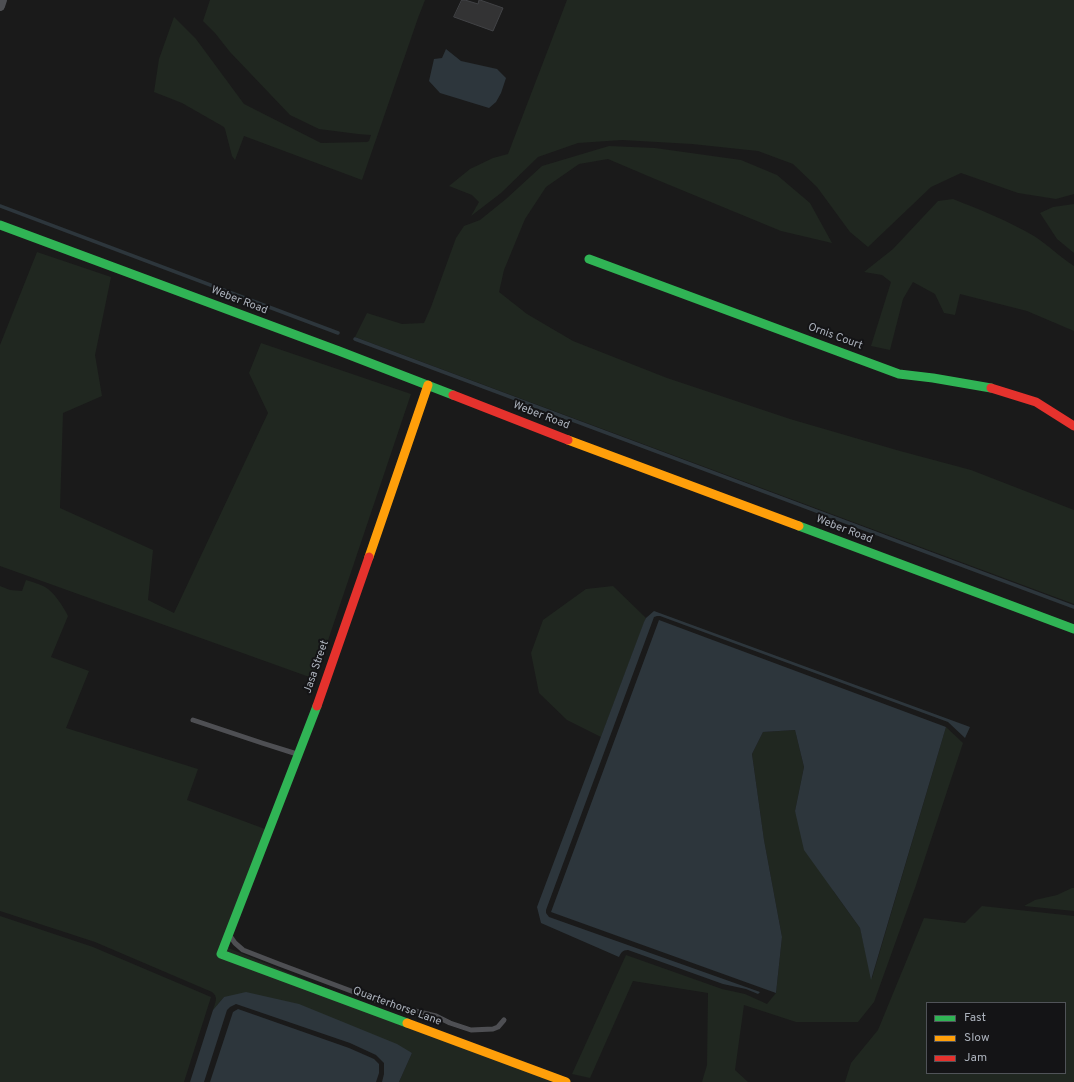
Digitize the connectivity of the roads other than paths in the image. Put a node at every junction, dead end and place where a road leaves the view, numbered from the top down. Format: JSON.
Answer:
{"nodes":[{"id":1,"x":2,"y":0,"type":"edge"},
{"id":2,"x":0,"y":6,"type":"edge"},
{"id":3,"x":0,"y":225,"type":"edge"},
{"id":4,"x":589,"y":259,"type":"dead end"},
{"id":5,"x":428,"y":386,"type":"junction"},
{"id":6,"x":1074,"y":426,"type":"edge"},
{"id":7,"x":1074,"y":630,"type":"edge"},
{"id":8,"x":193,"y":720,"type":"dead end"},
{"id":9,"x":298,"y":754,"type":"junction"},
{"id":10,"x":229,"y":933,"type":"junction"},
{"id":11,"x":221,"y":954,"type":"joint"},
{"id":12,"x":504,"y":1020,"type":"dead end"},
{"id":13,"x":566,"y":1082,"type":"edge"}],
"edges":[{"from":1,"to":2,"type":"street"},
{"from":3,"to":5,"type":"street","name":"Weber Road"},
{"from":4,"to":6,"type":"street","name":"Ornis Court"},
{"from":5,"to":7,"type":"street","name":"Weber Road"},
{"from":5,"to":9,"type":"street","name":"Jasa Street"},
{"from":8,"to":9,"type":"lane"},
{"from":9,"to":10,"type":"street","name":"Jasa Street"},
{"from":10,"to":11,"type":"street","name":"Jasa Street"},
{"from":10,"to":12,"type":"lane"},
{"from":11,"to":13,"type":"street","name":"Quarterhorse Lane"}]}
